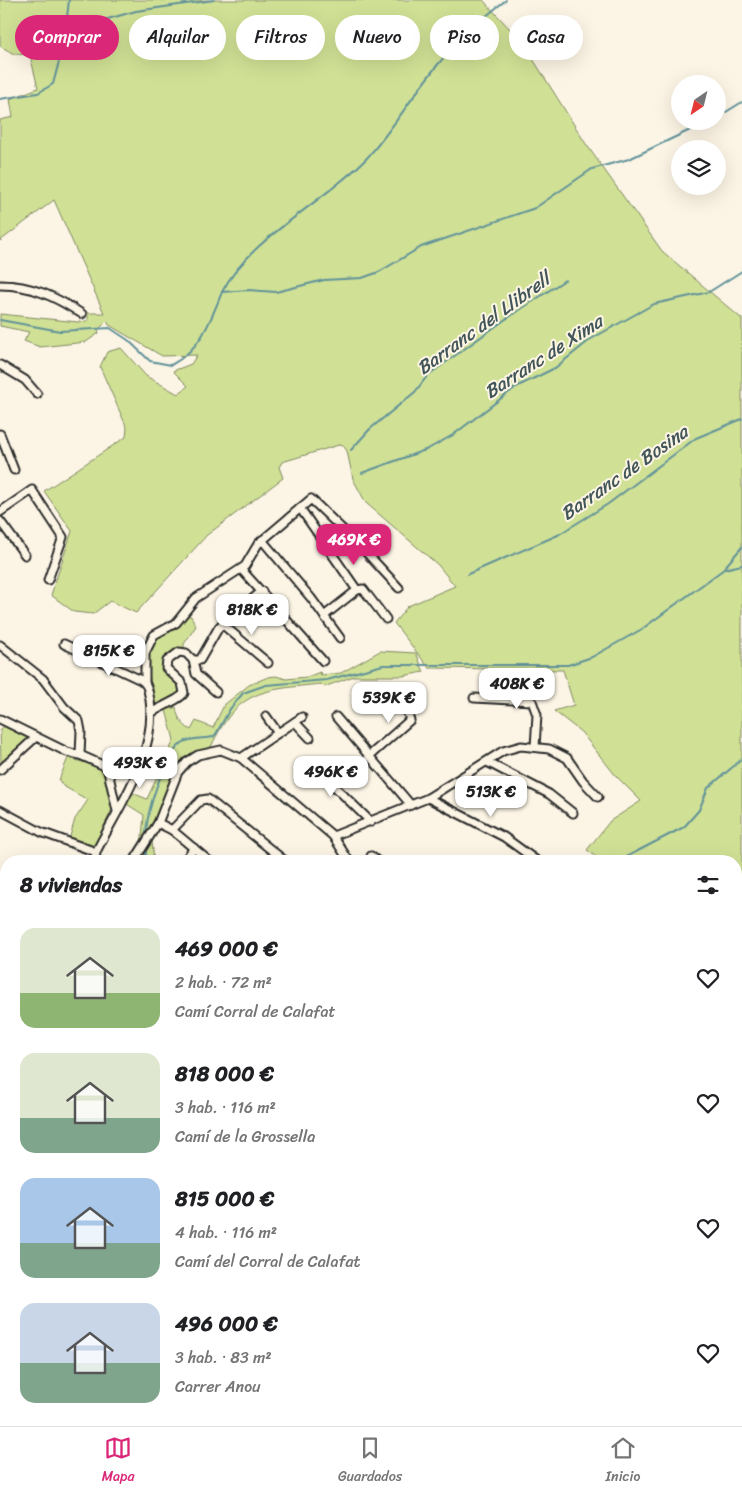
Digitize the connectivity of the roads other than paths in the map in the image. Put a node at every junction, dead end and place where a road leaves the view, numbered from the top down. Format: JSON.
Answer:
{"nodes":[{"id":1,"x":0,"y":285,"type":"edge"},
{"id":2,"x":82,"y":314,"type":"dead end"},
{"id":3,"x":0,"y":365,"type":"edge"},
{"id":4,"x":37,"y":394,"type":"dead end"},
{"id":5,"x":0,"y":434,"type":"edge"},
{"id":6,"x":14,"y":470,"type":"dead end"},
{"id":7,"x":300,"y":508,"type":"junction"},
{"id":8,"x":0,"y":512,"type":"edge"},
{"id":9,"x":0,"y":521,"type":"edge"},
{"id":10,"x":262,"y":540,"type":"junction"},
{"id":11,"x":25,"y":556,"type":"dead end"},
{"id":12,"x":241,"y":569,"type":"junction"},
{"id":13,"x":48,"y":580,"type":"dead end"},
{"id":14,"x":399,"y":588,"type":"dead end"},
{"id":15,"x":357,"y":590,"type":"junction"},
{"id":16,"x":262,"y":591,"type":"junction"},
{"id":17,"x":324,"y":616,"type":"junction"},
{"id":18,"x":386,"y":619,"type":"dead end"},
{"id":19,"x":222,"y":624,"type":"junction"},
{"id":20,"x":340,"y":638,"type":"dead end"},
{"id":21,"x":64,"y":644,"type":"dead end"},
{"id":22,"x":0,"y":645,"type":"edge"},
{"id":23,"x":193,"y":660,"type":"junction"},
{"id":24,"x":323,"y":661,"type":"dead end"},
{"id":25,"x":268,"y":663,"type":"dead end"},
{"id":26,"x":145,"y":682,"type":"junction"},
{"id":27,"x":399,"y":689,"type":"dead end"},
{"id":28,"x":216,"y":692,"type":"dead end"},
{"id":29,"x":474,"y":698,"type":"dead end"},
{"id":30,"x":151,"y":713,"type":"junction"},
{"id":31,"x":266,"y":716,"type":"dead end"},
{"id":32,"x":336,"y":716,"type":"dead end"},
{"id":33,"x":302,"y":717,"type":"dead end"},
{"id":34,"x":0,"y":719,"type":"edge"},
{"id":35,"x":294,"y":722,"type":"junction"},
{"id":36,"x":278,"y":733,"type":"junction"},
{"id":37,"x":36,"y":737,"type":"junction"},
{"id":38,"x":310,"y":738,"type":"dead end"},
{"id":39,"x":535,"y":747,"type":"junction"},
{"id":40,"x":80,"y":755,"type":"junction"},
{"id":41,"x":368,"y":757,"type":"junction"},
{"id":42,"x":241,"y":758,"type":"junction"},
{"id":43,"x":487,"y":762,"type":"junction"},
{"id":44,"x":344,"y":768,"type":"dead end"},
{"id":45,"x":0,"y":770,"type":"edge"},
{"id":46,"x":598,"y":796,"type":"dead end"},
{"id":47,"x":428,"y":798,"type":"junction"},
{"id":48,"x":411,"y":805,"type":"junction"},
{"id":49,"x":0,"y":810,"type":"edge"},
{"id":50,"x":117,"y":811,"type":"junction"},
{"id":51,"x":573,"y":812,"type":"dead end"},
{"id":52,"x":371,"y":822,"type":"junction"},
{"id":53,"x":158,"y":823,"type":"junction"},
{"id":54,"x":172,"y":830,"type":"junction"},
{"id":55,"x":333,"y":836,"type":"junction"},
{"id":56,"x":194,"y":848,"type":"junction"},
{"id":57,"x":96,"y":852,"type":"junction"},
{"id":58,"x":96,"y":855,"type":"edge"},
{"id":59,"x":138,"y":855,"type":"edge"},
{"id":60,"x":189,"y":855,"type":"edge"},
{"id":61,"x":203,"y":855,"type":"edge"},
{"id":62,"x":277,"y":855,"type":"edge"},
{"id":63,"x":345,"y":855,"type":"edge"},
{"id":64,"x":529,"y":855,"type":"edge"}],
"edges":[{"from":1,"to":2,"type":"street"},
{"from":3,"to":4,"type":"street"},
{"from":5,"to":6,"type":"street"},
{"from":7,"to":10,"type":"street"},
{"from":7,"to":14,"type":"street"},
{"from":7,"to":15,"type":"street"},
{"from":8,"to":13,"type":"street"},
{"from":9,"to":11,"type":"street"},
{"from":10,"to":12,"type":"street"},
{"from":10,"to":17,"type":"street"},
{"from":12,"to":16,"type":"street"},
{"from":12,"to":26,"type":"street"},
{"from":15,"to":17,"type":"street"},
{"from":15,"to":18,"type":"street"},
{"from":16,"to":19,"type":"street"},
{"from":16,"to":24,"type":"street"},
{"from":17,"to":20,"type":"street"},
{"from":19,"to":23,"type":"street"},
{"from":19,"to":25,"type":"street"},
{"from":21,"to":26,"type":"street"},
{"from":22,"to":40,"type":"street"},
{"from":23,"to":28,"type":"street"},
{"from":23,"to":30,"type":"street"},
{"from":26,"to":30,"type":"street"},
{"from":27,"to":41,"type":"street"},
{"from":29,"to":39,"type":"street"},
{"from":30,"to":50,"type":"street"},
{"from":31,"to":36,"type":"street"},
{"from":32,"to":41,"type":"street"},
{"from":33,"to":35,"type":"street"},
{"from":34,"to":37,"type":"street"},
{"from":35,"to":36,"type":"street"},
{"from":35,"to":38,"type":"street"},
{"from":36,"to":42,"type":"street"},
{"from":37,"to":40,"type":"street"},
{"from":37,"to":45,"type":"street"},
{"from":39,"to":43,"type":"street"},
{"from":39,"to":46,"type":"street"},
{"from":40,"to":50,"type":"street"},
{"from":41,"to":48,"type":"street"},
{"from":42,"to":53,"type":"street"},
{"from":42,"to":55,"type":"street"},
{"from":43,"to":47,"type":"street"},
{"from":43,"to":51,"type":"street"},
{"from":44,"to":52,"type":"street"},
{"from":47,"to":48,"type":"street"},
{"from":47,"to":64,"type":"street"},
{"from":48,"to":52,"type":"street"},
{"from":49,"to":57,"type":"street"},
{"from":50,"to":57,"type":"street"},
{"from":52,"to":55,"type":"street"},
{"from":53,"to":54,"type":"street"},
{"from":53,"to":59,"type":"street"},
{"from":54,"to":56,"type":"street"},
{"from":54,"to":62,"type":"street"},
{"from":55,"to":63,"type":"street"},
{"from":56,"to":60,"type":"street"},
{"from":56,"to":61,"type":"street"},
{"from":57,"to":58,"type":"street"}]}
